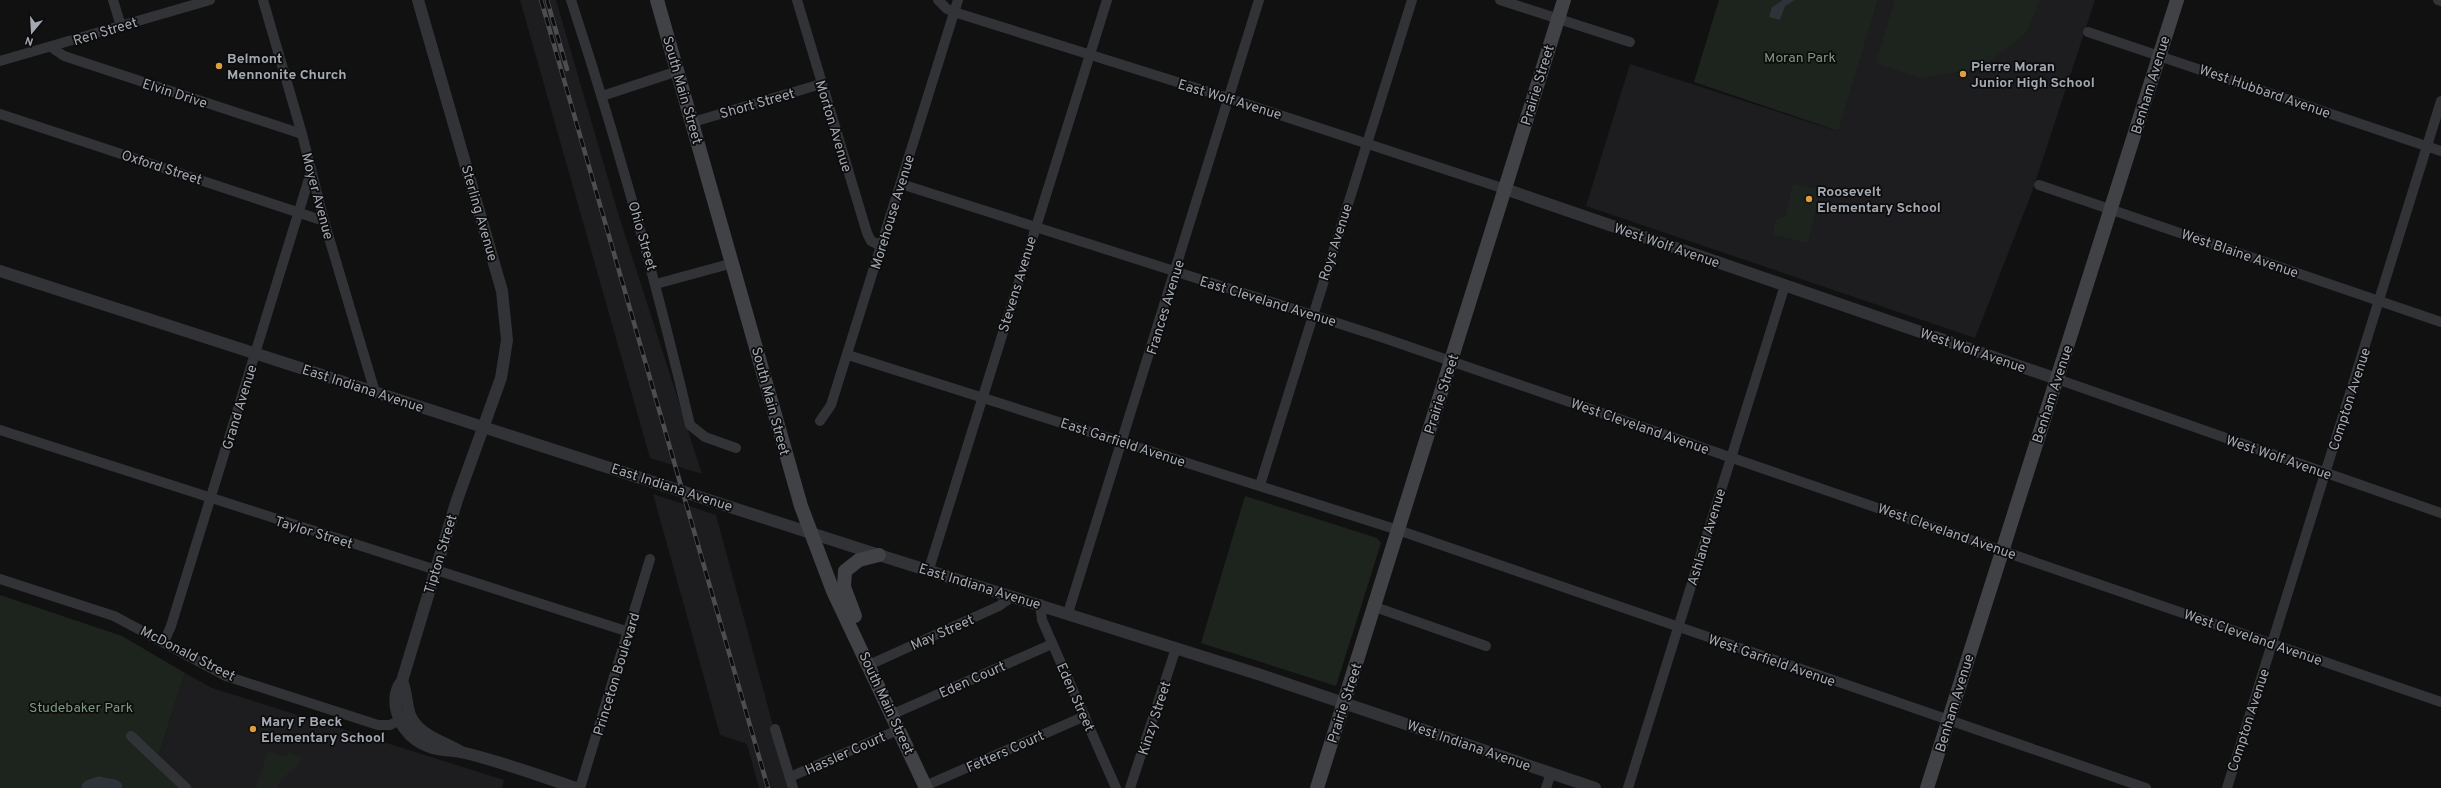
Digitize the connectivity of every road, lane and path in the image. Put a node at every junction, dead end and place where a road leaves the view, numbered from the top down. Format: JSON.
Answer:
{"nodes":[{"id":1,"x":113,"y":0,"type":"edge"},
{"id":2,"x":210,"y":0,"type":"edge"},
{"id":3,"x":262,"y":0,"type":"edge"},
{"id":4,"x":418,"y":0,"type":"edge"},
{"id":5,"x":571,"y":0,"type":"edge"},
{"id":6,"x":657,"y":0,"type":"edge"},
{"id":7,"x":797,"y":0,"type":"edge"},
{"id":8,"x":938,"y":0,"type":"edge"},
{"id":9,"x":958,"y":0,"type":"edge"},
{"id":10,"x":1107,"y":0,"type":"edge"},
{"id":11,"x":1259,"y":0,"type":"edge"},
{"id":12,"x":1412,"y":0,"type":"edge"},
{"id":13,"x":1500,"y":0,"type":"edge"},
{"id":14,"x":1564,"y":0,"type":"edge"},
{"id":15,"x":2177,"y":0,"type":"edge"},
{"id":16,"x":2438,"y":0,"type":"edge"},
{"id":17,"x":2441,"y":1,"type":"edge"},
{"id":18,"x":954,"y":12,"type":"junction"},
{"id":19,"x":1558,"y":18,"type":"junction"},
{"id":20,"x":120,"y":26,"type":"junction"},
{"id":21,"x":2088,"y":32,"type":"dead end"},
{"id":22,"x":1630,"y":42,"type":"dead end"},
{"id":23,"x":51,"y":47,"type":"junction"},
{"id":24,"x":1090,"y":55,"type":"junction"},
{"id":25,"x":2160,"y":56,"type":"junction"},
{"id":26,"x":0,"y":61,"type":"edge"},
{"id":27,"x":678,"y":71,"type":"junction"},
{"id":28,"x":821,"y":84,"type":"junction"},
{"id":29,"x":602,"y":96,"type":"junction"},
{"id":30,"x":1228,"y":98,"type":"junction"},
{"id":31,"x":2441,"y":101,"type":"edge"},
{"id":32,"x":0,"y":114,"type":"edge"},
{"id":33,"x":693,"y":122,"type":"junction"},
{"id":34,"x":302,"y":134,"type":"junction"},
{"id":35,"x":1367,"y":143,"type":"junction"},
{"id":36,"x":2427,"y":146,"type":"junction"},
{"id":37,"x":2441,"y":151,"type":"edge"},
{"id":38,"x":312,"y":172,"type":"junction"},
{"id":39,"x":901,"y":184,"type":"junction"},
{"id":40,"x":2039,"y":185,"type":"dead end"},
{"id":41,"x":1505,"y":189,"type":"junction"},
{"id":42,"x":2111,"y":210,"type":"junction"},
{"id":43,"x":298,"y":212,"type":"junction"},
{"id":44,"x":324,"y":221,"type":"junction"},
{"id":45,"x":1035,"y":226,"type":"junction"},
{"id":46,"x":881,"y":246,"type":"junction"},
{"id":47,"x":733,"y":263,"type":"junction"},
{"id":48,"x":0,"y":272,"type":"edge"},
{"id":49,"x":1176,"y":272,"type":"junction"},
{"id":50,"x":656,"y":284,"type":"junction"},
{"id":51,"x":1785,"y":286,"type":"junction"},
{"id":52,"x":2380,"y":301,"type":"junction"},
{"id":53,"x":1312,"y":314,"type":"junction"},
{"id":54,"x":2441,"y":322,"type":"edge"},
{"id":55,"x":255,"y":354,"type":"junction"},
{"id":56,"x":848,"y":355,"type":"junction"},
{"id":57,"x":1452,"y":361,"type":"junction"},
{"id":58,"x":2057,"y":379,"type":"junction"},
{"id":59,"x":375,"y":392,"type":"junction"},
{"id":60,"x":982,"y":397,"type":"junction"},
{"id":61,"x":820,"y":421,"type":"dead end"},
{"id":62,"x":484,"y":428,"type":"junction"},
{"id":63,"x":0,"y":430,"type":"edge"},
{"id":64,"x":1122,"y":441,"type":"junction"},
{"id":65,"x":736,"y":448,"type":"dead end"},
{"id":66,"x":1732,"y":458,"type":"junction"},
{"id":67,"x":2326,"y":473,"type":"junction"},
{"id":68,"x":1260,"y":486,"type":"junction"},
{"id":69,"x":211,"y":499,"type":"junction"},
{"id":70,"x":2441,"y":513,"type":"edge"},
{"id":71,"x":1398,"y":530,"type":"junction"},
{"id":72,"x":810,"y":532,"type":"junction"},
{"id":73,"x":2002,"y":550,"type":"junction"},
{"id":74,"x":879,"y":555,"type":"junction"},
{"id":75,"x":650,"y":559,"type":"dead end"},
{"id":76,"x":435,"y":569,"type":"junction"},
{"id":77,"x":929,"y":569,"type":"junction"},
{"id":78,"x":0,"y":580,"type":"edge"},
{"id":79,"x":1013,"y":596,"type":"junction"},
{"id":80,"x":1040,"y":604,"type":"junction"},
{"id":81,"x":1375,"y":607,"type":"junction"},
{"id":82,"x":1068,"y":613,"type":"junction"},
{"id":83,"x":1679,"y":627,"type":"junction"},
{"id":84,"x":629,"y":632,"type":"junction"},
{"id":85,"x":856,"y":636,"type":"junction"},
{"id":86,"x":164,"y":642,"type":"junction"},
{"id":87,"x":1052,"y":644,"type":"junction"},
{"id":88,"x":2272,"y":644,"type":"junction"},
{"id":89,"x":1486,"y":646,"type":"dead end"},
{"id":90,"x":1176,"y":648,"type":"junction"},
{"id":91,"x":869,"y":665,"type":"junction"},
{"id":92,"x":402,"y":682,"type":"junction"},
{"id":93,"x":1344,"y":702,"type":"junction"},
{"id":94,"x":2441,"y":702,"type":"edge"},
{"id":95,"x":893,"y":714,"type":"junction"},
{"id":96,"x":410,"y":715,"type":"junction"},
{"id":97,"x":1085,"y":716,"type":"junction"},
{"id":98,"x":1948,"y":721,"type":"junction"},
{"id":99,"x":400,"y":722,"type":"junction"},
{"id":100,"x":775,"y":729,"type":"dead end"},
{"id":101,"x":900,"y":729,"type":"junction"},
{"id":102,"x":131,"y":736,"type":"dead end"},
{"id":103,"x":464,"y":753,"type":"junction"},
{"id":104,"x":1551,"y":773,"type":"junction"},
{"id":105,"x":790,"y":777,"type":"junction"},
{"id":106,"x":925,"y":787,"type":"edge"},
{"id":107,"x":186,"y":788,"type":"edge"},
{"id":108,"x":576,"y":788,"type":"edge"},
{"id":109,"x":580,"y":788,"type":"edge"},
{"id":110,"x":793,"y":788,"type":"edge"},
{"id":111,"x":1116,"y":788,"type":"edge"},
{"id":112,"x":1130,"y":788,"type":"edge"},
{"id":113,"x":1317,"y":788,"type":"edge"},
{"id":114,"x":1546,"y":788,"type":"edge"},
{"id":115,"x":1595,"y":788,"type":"edge"},
{"id":116,"x":1628,"y":788,"type":"edge"},
{"id":117,"x":1927,"y":788,"type":"edge"},
{"id":118,"x":2146,"y":788,"type":"edge"},
{"id":119,"x":2227,"y":788,"type":"edge"}],
"edges":[{"from":1,"to":20,"type":"street"},
{"from":2,"to":20,"type":"street","name":"Ren Street"},
{"from":3,"to":34,"type":"street","name":"Moyer Avenue"},
{"from":4,"to":62,"type":"street","name":"Sterling Avenue"},
{"from":5,"to":29,"type":"street","name":"Ohio Street"},
{"from":6,"to":27,"type":"main road","name":"South Main Street"},
{"from":7,"to":28,"type":"street","name":"Morton Avenue"},
{"from":8,"to":18,"type":"street","name":"East Wolf Avenue"},
{"from":9,"to":18,"type":"street","name":"Morehouse Avenue"},
{"from":10,"to":24,"type":"street","name":"Stevens Avenue"},
{"from":11,"to":30,"type":"street","name":"Frances Avenue"},
{"from":12,"to":35,"type":"street","name":"Roys Avenue"},
{"from":13,"to":19,"type":"street"},
{"from":14,"to":19,"type":"main road","name":"Prairie Street"},
{"from":15,"to":25,"type":"main road","name":"Benham Avenue"},
{"from":16,"to":17,"type":"street"},
{"from":18,"to":24,"type":"street","name":"East Wolf Avenue"},
{"from":18,"to":39,"type":"street","name":"Morehouse Avenue"},
{"from":19,"to":22,"type":"street"},
{"from":19,"to":41,"type":"main road","name":"Prairie Street"},
{"from":20,"to":23,"type":"street","name":"Ren Street"},
{"from":21,"to":25,"type":"street","name":"West Hubbard Avenue"},
{"from":23,"to":26,"type":"street","name":"Ren Street"},
{"from":23,"to":34,"type":"street","name":"Elvin Drive"},
{"from":24,"to":30,"type":"street","name":"East Wolf Avenue"},
{"from":24,"to":45,"type":"street","name":"Stevens Avenue"},
{"from":25,"to":36,"type":"street","name":"West Hubbard Avenue"},
{"from":25,"to":42,"type":"main road","name":"Benham Avenue"},
{"from":27,"to":29,"type":"street"},
{"from":27,"to":33,"type":"main road","name":"South Main Street"},
{"from":28,"to":33,"type":"street","name":"Short Street"},
{"from":28,"to":46,"type":"street","name":"Morton Avenue"},
{"from":29,"to":50,"type":"street","name":"Ohio Street"},
{"from":30,"to":35,"type":"street","name":"East Wolf Avenue"},
{"from":30,"to":49,"type":"street","name":"Frances Avenue"},
{"from":31,"to":36,"type":"street","name":"Compton Avenue"},
{"from":32,"to":43,"type":"street","name":"Oxford Street"},
{"from":33,"to":47,"type":"main road","name":"South Main Street"},
{"from":34,"to":38,"type":"street","name":"Moyer Avenue"},
{"from":35,"to":41,"type":"street","name":"East Wolf Avenue"},
{"from":35,"to":53,"type":"street","name":"Roys Avenue"},
{"from":36,"to":37,"type":"street","name":"West Hubbard Avenue"},
{"from":36,"to":52,"type":"street","name":"Compton Avenue"},
{"from":38,"to":43,"type":"street","name":"Grand Avenue"},
{"from":38,"to":44,"type":"street","name":"Moyer Avenue"},
{"from":39,"to":45,"type":"street","name":"East Cleveland Avenue"},
{"from":39,"to":46,"type":"street","name":"Morehouse Avenue"},
{"from":40,"to":42,"type":"street","name":"West Blaine Avenue"},
{"from":41,"to":51,"type":"street","name":"West Wolf Avenue"},
{"from":41,"to":57,"type":"main road","name":"Prairie Street"},
{"from":42,"to":52,"type":"street","name":"West Blaine Avenue"},
{"from":42,"to":58,"type":"main road","name":"Benham Avenue"},
{"from":43,"to":44,"type":"street","name":"Oxford Street"},
{"from":43,"to":55,"type":"street","name":"Grand Avenue"},
{"from":44,"to":59,"type":"street","name":"Moyer Avenue"},
{"from":45,"to":49,"type":"street","name":"East Cleveland Avenue"},
{"from":45,"to":60,"type":"street","name":"Stevens Avenue"},
{"from":46,"to":56,"type":"street","name":"Morehouse Avenue"},
{"from":47,"to":50,"type":"street"},
{"from":47,"to":72,"type":"main road","name":"South Main Street"},
{"from":48,"to":55,"type":"street","name":"East Indiana Avenue"},
{"from":49,"to":53,"type":"street","name":"East Cleveland Avenue"},
{"from":49,"to":64,"type":"street","name":"Frances Avenue"},
{"from":50,"to":65,"type":"street","name":"Ohio Street"},
{"from":51,"to":58,"type":"street","name":"West Wolf Avenue"},
{"from":51,"to":66,"type":"street","name":"Ashland Avenue"},
{"from":52,"to":54,"type":"street","name":"West Blaine Avenue"},
{"from":52,"to":67,"type":"street","name":"Compton Avenue"},
{"from":53,"to":57,"type":"street","name":"East Cleveland Avenue"},
{"from":53,"to":68,"type":"street","name":"Roys Avenue"},
{"from":55,"to":59,"type":"street","name":"East Indiana Avenue"},
{"from":55,"to":69,"type":"street","name":"Grand Avenue"},
{"from":56,"to":60,"type":"street","name":"East Garfield Avenue"},
{"from":56,"to":61,"type":"street","name":"Morehouse Avenue"},
{"from":57,"to":66,"type":"street","name":"West Cleveland Avenue"},
{"from":57,"to":71,"type":"main road","name":"Prairie Street"},
{"from":58,"to":67,"type":"street","name":"West Wolf Avenue"},
{"from":58,"to":73,"type":"main road","name":"Benham Avenue"},
{"from":59,"to":62,"type":"street","name":"East Indiana Avenue"},
{"from":60,"to":64,"type":"street","name":"East Garfield Avenue"},
{"from":60,"to":77,"type":"street","name":"Stevens Avenue"},
{"from":62,"to":72,"type":"street","name":"East Indiana Avenue"},
{"from":62,"to":76,"type":"street","name":"Tipton Street"},
{"from":63,"to":69,"type":"street","name":"Taylor Street"},
{"from":64,"to":68,"type":"street","name":"East Garfield Avenue"},
{"from":64,"to":82,"type":"street","name":"Frances Avenue"},
{"from":66,"to":73,"type":"street","name":"West Cleveland Avenue"},
{"from":66,"to":83,"type":"street","name":"Ashland Avenue"},
{"from":67,"to":70,"type":"street","name":"West Wolf Avenue"},
{"from":67,"to":88,"type":"street","name":"Compton Avenue"},
{"from":68,"to":71,"type":"street","name":"East Garfield Avenue"},
{"from":69,"to":76,"type":"street","name":"Taylor Street"},
{"from":69,"to":86,"type":"street","name":"Grand Avenue"},
{"from":71,"to":81,"type":"main road","name":"Prairie Street"},
{"from":71,"to":83,"type":"street","name":"West Garfield Avenue"},
{"from":72,"to":74,"type":"street","name":"East Indiana Avenue"},
{"from":72,"to":85,"type":"main road","name":"South Main Street"},
{"from":73,"to":88,"type":"street","name":"West Cleveland Avenue"},
{"from":73,"to":98,"type":"main road","name":"Benham Avenue"},
{"from":74,"to":77,"type":"street","name":"East Indiana Avenue"},
{"from":74,"to":85,"type":"main road"},
{"from":75,"to":84,"type":"street","name":"Princeton Boulevard"},
{"from":76,"to":84,"type":"street","name":"Taylor Street"},
{"from":76,"to":92,"type":"street","name":"Tipton Street"},
{"from":77,"to":79,"type":"street","name":"East Indiana Avenue"},
{"from":78,"to":86,"type":"street","name":"McDonald Street"},
{"from":79,"to":80,"type":"street","name":"East Indiana Avenue"},
{"from":79,"to":91,"type":"street","name":"May Street"},
{"from":80,"to":82,"type":"street","name":"East Indiana Avenue"},
{"from":80,"to":87,"type":"street","name":"Eden Street"},
{"from":81,"to":89,"type":"street"},
{"from":81,"to":93,"type":"main road","name":"Prairie Street"},
{"from":82,"to":90,"type":"street","name":"East Indiana Avenue"},
{"from":83,"to":98,"type":"street","name":"West Garfield Avenue"},
{"from":83,"to":116,"type":"street","name":"Ashland Avenue"},
{"from":84,"to":109,"type":"street","name":"Princeton Boulevard"},
{"from":85,"to":91,"type":"main road","name":"South Main Street"},
{"from":86,"to":99,"type":"street","name":"McDonald Street"},
{"from":87,"to":95,"type":"street","name":"Eden Court"},
{"from":87,"to":97,"type":"street","name":"Eden Street"},
{"from":88,"to":94,"type":"street","name":"West Cleveland Avenue"},
{"from":88,"to":119,"type":"street","name":"Compton Avenue"},
{"from":90,"to":93,"type":"street","name":"East Indiana Avenue"},
{"from":90,"to":112,"type":"street","name":"Kinzy Street"},
{"from":91,"to":95,"type":"main road","name":"South Main Street"},
{"from":92,"to":96,"type":"street","name":"Tipton Street"},
{"from":92,"to":99,"type":"street","name":"Tipton Street"},
{"from":93,"to":104,"type":"street","name":"West Indiana Avenue"},
{"from":93,"to":113,"type":"main road","name":"Prairie Street"},
{"from":95,"to":101,"type":"main road","name":"South Main Street"},
{"from":96,"to":99,"type":"street","name":"McDonald Street"},
{"from":96,"to":103,"type":"street"},
{"from":97,"to":106,"type":"street","name":"Fetters Court"},
{"from":97,"to":111,"type":"street","name":"Eden Street"},
{"from":98,"to":117,"type":"main road","name":"Benham Avenue"},
{"from":98,"to":118,"type":"street","name":"West Garfield Avenue"},
{"from":99,"to":103,"type":"street"},
{"from":100,"to":105,"type":"street"},
{"from":101,"to":105,"type":"street","name":"Hassler Court"},
{"from":101,"to":106,"type":"main road","name":"South Main Street"},
{"from":102,"to":107,"type":"street"},
{"from":103,"to":108,"type":"street"},
{"from":104,"to":114,"type":"street"},
{"from":104,"to":115,"type":"street","name":"West Indiana Avenue"},
{"from":105,"to":110,"type":"street"}]}
